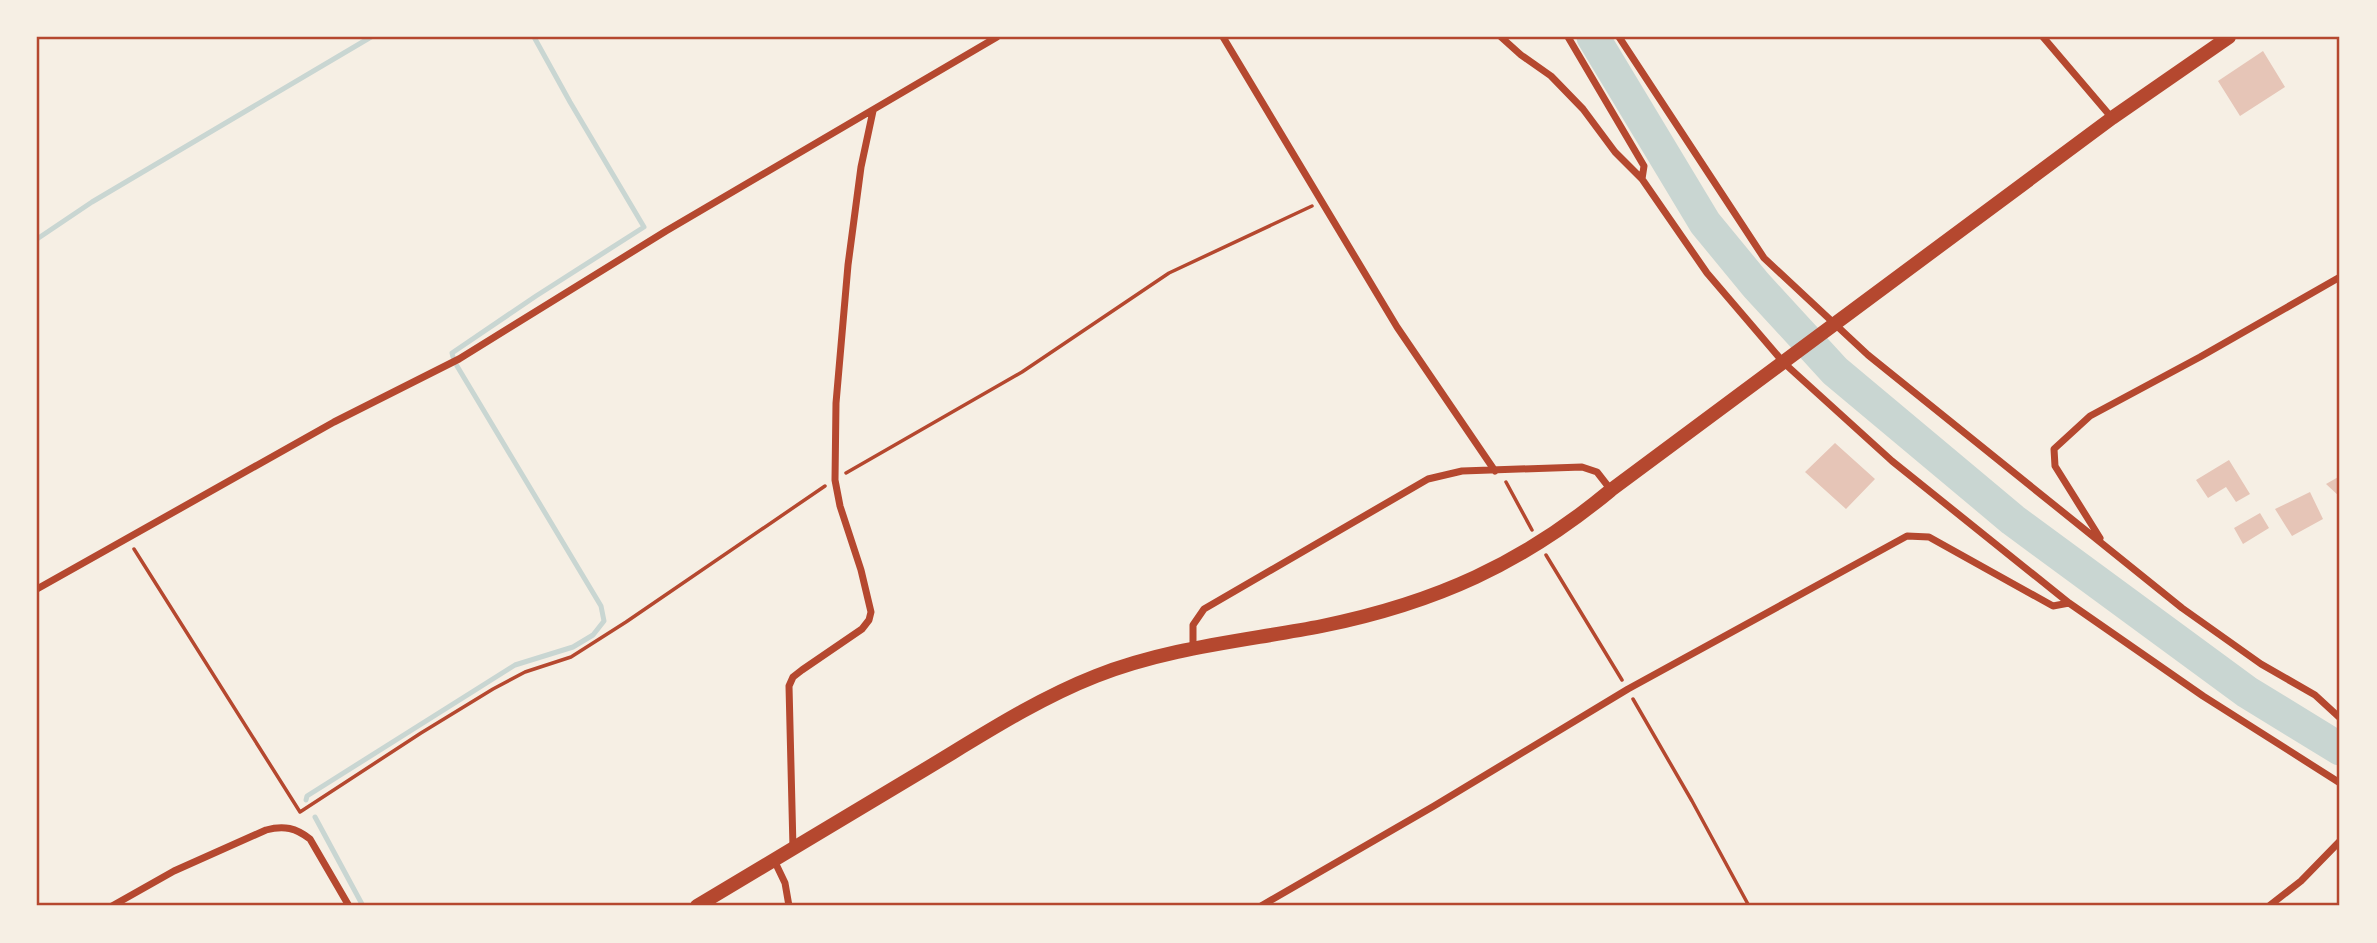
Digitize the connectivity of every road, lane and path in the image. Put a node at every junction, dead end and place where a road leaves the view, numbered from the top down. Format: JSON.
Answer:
{"nodes":[{"id":1,"x":997,"y":37,"type":"edge"},
{"id":2,"x":1223,"y":37,"type":"edge"},
{"id":3,"x":1501,"y":37,"type":"edge"},
{"id":4,"x":1568,"y":37,"type":"edge"},
{"id":5,"x":1619,"y":37,"type":"edge"},
{"id":6,"x":2043,"y":37,"type":"edge"},
{"id":7,"x":2229,"y":37,"type":"edge"},
{"id":8,"x":873,"y":111,"type":"junction"},
{"id":9,"x":2112,"y":118,"type":"junction"},
{"id":10,"x":1642,"y":179,"type":"junction"},
{"id":11,"x":1321,"y":202,"type":"junction"},
{"id":12,"x":2340,"y":277,"type":"edge"},
{"id":13,"x":1831,"y":327,"type":"junction"},
{"id":14,"x":1788,"y":360,"type":"junction"},
{"id":15,"x":1498,"y":470,"type":"junction"},
{"id":16,"x":835,"y":480,"type":"junction"},
{"id":17,"x":1611,"y":490,"type":"junction"},
{"id":18,"x":127,"y":539,"type":"junction"},
{"id":19,"x":1538,"y":543,"type":"junction"},
{"id":20,"x":2103,"y":544,"type":"junction"},
{"id":21,"x":37,"y":589,"type":"edge"},
{"id":22,"x":2068,"y":603,"type":"junction"},
{"id":23,"x":1193,"y":647,"type":"junction"},
{"id":24,"x":1628,"y":689,"type":"junction"},
{"id":25,"x":2340,"y":719,"type":"edge"},
{"id":26,"x":2340,"y":783,"type":"edge"},
{"id":27,"x":2340,"y":841,"type":"edge"},
{"id":28,"x":793,"y":849,"type":"junction"},
{"id":29,"x":774,"y":860,"type":"junction"},
{"id":30,"x":112,"y":906,"type":"edge"},
{"id":31,"x":349,"y":906,"type":"edge"},
{"id":32,"x":697,"y":906,"type":"edge"},
{"id":33,"x":789,"y":906,"type":"edge"},
{"id":34,"x":1261,"y":906,"type":"edge"},
{"id":35,"x":1749,"y":906,"type":"edge"},
{"id":36,"x":2269,"y":906,"type":"edge"}],
"edges":[{"from":1,"to":8,"type":"street"},
{"from":2,"to":11,"type":"street"},
{"from":3,"to":10,"type":"street"},
{"from":4,"to":10,"type":"street"},
{"from":5,"to":13,"type":"street"},
{"from":6,"to":9,"type":"street"},
{"from":7,"to":9,"type":"main road"},
{"from":8,"to":16,"type":"street"},
{"from":8,"to":18,"type":"street"},
{"from":9,"to":13,"type":"main road"},
{"from":10,"to":14,"type":"street"},
{"from":11,"to":15,"type":"street"},
{"from":11,"to":16,"type":"path"},
{"from":12,"to":20,"type":"street"},
{"from":13,"to":14,"type":"main road"},
{"from":13,"to":20,"type":"street"},
{"from":14,"to":17,"type":"main road"},
{"from":14,"to":22,"type":"street"},
{"from":15,"to":17,"type":"street"},
{"from":15,"to":19,"type":"path"},
{"from":15,"to":23,"type":"street"},
{"from":16,"to":18,"type":"path"},
{"from":16,"to":28,"type":"street"},
{"from":17,"to":19,"type":"main road"},
{"from":18,"to":21,"type":"street"},
{"from":19,"to":23,"type":"main road"},
{"from":19,"to":24,"type":"path"},
{"from":20,"to":25,"type":"street"},
{"from":22,"to":24,"type":"street"},
{"from":22,"to":26,"type":"street"},
{"from":23,"to":28,"type":"main road"},
{"from":24,"to":34,"type":"street"},
{"from":24,"to":35,"type":"path"},
{"from":27,"to":36,"type":"street"},
{"from":28,"to":29,"type":"main road"},
{"from":29,"to":32,"type":"main road"},
{"from":29,"to":33,"type":"street"},
{"from":30,"to":31,"type":"street"}]}
